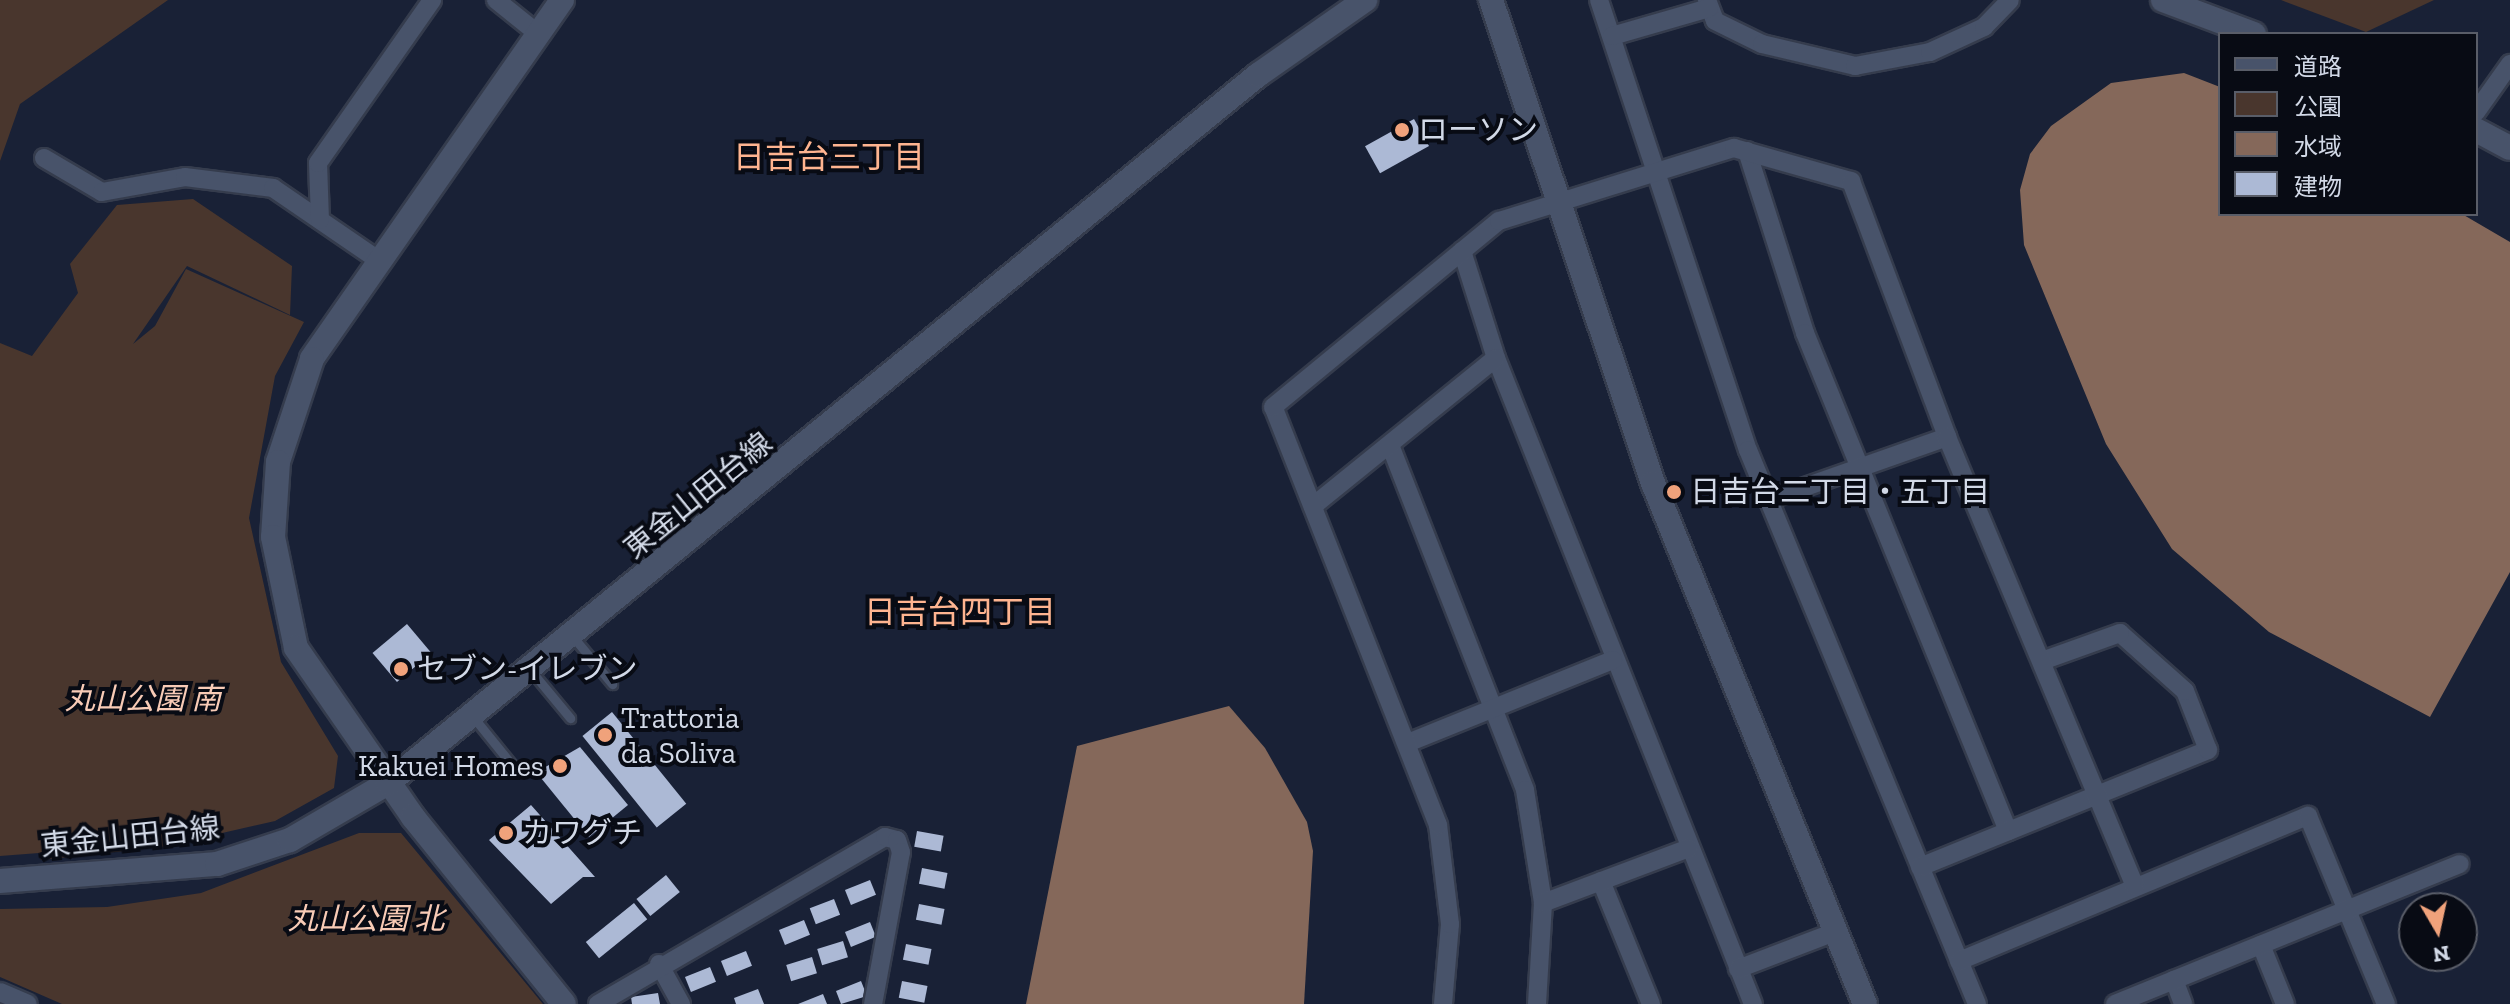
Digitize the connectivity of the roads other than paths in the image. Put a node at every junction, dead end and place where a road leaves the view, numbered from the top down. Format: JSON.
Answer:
{"nodes":[{"id":1,"x":432,"y":0,"type":"edge"},
{"id":2,"x":496,"y":0,"type":"edge"},
{"id":3,"x":562,"y":0,"type":"edge"},
{"id":4,"x":1365,"y":0,"type":"edge"},
{"id":5,"x":1491,"y":0,"type":"edge"},
{"id":6,"x":1599,"y":0,"type":"edge"},
{"id":7,"x":2010,"y":0,"type":"edge"},
{"id":8,"x":2163,"y":0,"type":"edge"},
{"id":9,"x":1708,"y":4,"type":"edge"},
{"id":10,"x":2249,"y":32,"type":"edge"},
{"id":11,"x":537,"y":33,"type":"junction"},
{"id":12,"x":1612,"y":36,"type":"junction"},
{"id":13,"x":2510,"y":64,"type":"edge"},
{"id":14,"x":2478,"y":109,"type":"edge"},
{"id":15,"x":2478,"y":131,"type":"edge"},
{"id":16,"x":2510,"y":148,"type":"edge"},
{"id":17,"x":1747,"y":151,"type":"junction"},
{"id":18,"x":44,"y":158,"type":"dead end"},
{"id":19,"x":1652,"y":170,"type":"junction"},
{"id":20,"x":1553,"y":201,"type":"junction"},
{"id":21,"x":320,"y":220,"type":"junction"},
{"id":22,"x":1462,"y":251,"type":"junction"},
{"id":23,"x":378,"y":260,"type":"junction"},
{"id":24,"x":1496,"y":358,"type":"junction"},
{"id":25,"x":1947,"y":437,"type":"junction"},
{"id":26,"x":1390,"y":445,"type":"junction"},
{"id":27,"x":1860,"y":469,"type":"junction"},
{"id":28,"x":1768,"y":500,"type":"junction"},
{"id":29,"x":1313,"y":506,"type":"junction"},
{"id":30,"x":574,"y":638,"type":"junction"},
{"id":31,"x":1613,"y":660,"type":"junction"},
{"id":32,"x":2042,"y":661,"type":"junction"},
{"id":33,"x":532,"y":672,"type":"junction"},
{"id":34,"x":612,"y":684,"type":"dead end"},
{"id":35,"x":1498,"y":705,"type":"junction"},
{"id":36,"x":474,"y":718,"type":"junction"},
{"id":37,"x":570,"y":718,"type":"dead end"},
{"id":38,"x":1410,"y":742,"type":"junction"},
{"id":39,"x":512,"y":765,"type":"dead end"},
{"id":40,"x":388,"y":783,"type":"junction"},
{"id":41,"x":2097,"y":795,"type":"junction"},
{"id":42,"x":2008,"y":831,"type":"junction"},
{"id":43,"x":1689,"y":848,"type":"junction"},
{"id":44,"x":2460,"y":864,"type":"dead end"},
{"id":45,"x":1920,"y":867,"type":"junction"},
{"id":46,"x":0,"y":881,"type":"edge"},
{"id":47,"x":1601,"y":881,"type":"junction"},
{"id":48,"x":2135,"y":886,"type":"junction"},
{"id":49,"x":1543,"y":903,"type":"junction"},
{"id":50,"x":2347,"y":910,"type":"junction"},
{"id":51,"x":1835,"y":932,"type":"junction"},
{"id":52,"x":2261,"y":945,"type":"junction"},
{"id":53,"x":1959,"y":961,"type":"junction"},
{"id":54,"x":659,"y":964,"type":"junction"},
{"id":55,"x":1738,"y":969,"type":"junction"},
{"id":56,"x":2174,"y":980,"type":"junction"},
{"id":57,"x":0,"y":992,"type":"edge"},
{"id":58,"x":28,"y":1004,"type":"edge"},
{"id":59,"x":564,"y":1004,"type":"edge"},
{"id":60,"x":598,"y":1004,"type":"edge"},
{"id":61,"x":681,"y":1004,"type":"edge"},
{"id":62,"x":873,"y":1004,"type":"edge"},
{"id":63,"x":1443,"y":1004,"type":"edge"},
{"id":64,"x":1537,"y":1004,"type":"edge"},
{"id":65,"x":1651,"y":1004,"type":"edge"},
{"id":66,"x":1753,"y":1004,"type":"edge"},
{"id":67,"x":1865,"y":1004,"type":"edge"},
{"id":68,"x":1977,"y":1004,"type":"edge"},
{"id":69,"x":2115,"y":1004,"type":"edge"},
{"id":70,"x":2183,"y":1004,"type":"edge"},
{"id":71,"x":2285,"y":1004,"type":"edge"},
{"id":72,"x":2386,"y":1004,"type":"edge"}],
"edges":[{"from":1,"to":21,"type":"street"},
{"from":2,"to":11,"type":"street"},
{"from":3,"to":11,"type":"street"},
{"from":4,"to":30,"type":"street","name":"東金山田台線"},
{"from":5,"to":20,"type":"street"},
{"from":6,"to":12,"type":"street"},
{"from":7,"to":9,"type":"street"},
{"from":8,"to":10,"type":"street"},
{"from":9,"to":12,"type":"street"},
{"from":11,"to":23,"type":"street"},
{"from":12,"to":19,"type":"street"},
{"from":13,"to":14,"type":"street"},
{"from":15,"to":16,"type":"street"},
{"from":17,"to":19,"type":"street"},
{"from":17,"to":25,"type":"street"},
{"from":17,"to":27,"type":"street"},
{"from":18,"to":21,"type":"street"},
{"from":19,"to":20,"type":"street"},
{"from":19,"to":28,"type":"street"},
{"from":20,"to":22,"type":"street"},
{"from":20,"to":51,"type":"street"},
{"from":21,"to":23,"type":"street"},
{"from":22,"to":24,"type":"street"},
{"from":22,"to":29,"type":"street"},
{"from":23,"to":40,"type":"street"},
{"from":24,"to":26,"type":"street"},
{"from":24,"to":31,"type":"street"},
{"from":25,"to":27,"type":"street"},
{"from":25,"to":32,"type":"street"},
{"from":26,"to":29,"type":"street"},
{"from":26,"to":35,"type":"street"},
{"from":27,"to":28,"type":"street"},
{"from":27,"to":42,"type":"street"},
{"from":28,"to":45,"type":"street"},
{"from":29,"to":38,"type":"street"},
{"from":30,"to":33,"type":"street","name":"東金山田台線"},
{"from":30,"to":34,"type":"lane"},
{"from":31,"to":35,"type":"street"},
{"from":31,"to":43,"type":"street"},
{"from":32,"to":41,"type":"street"},
{"from":32,"to":41,"type":"street"},
{"from":33,"to":36,"type":"street","name":"東金山田台線"},
{"from":33,"to":37,"type":"lane"},
{"from":35,"to":38,"type":"street"},
{"from":35,"to":49,"type":"street"},
{"from":36,"to":39,"type":"lane"},
{"from":36,"to":40,"type":"street","name":"東金山田台線"},
{"from":38,"to":63,"type":"street"},
{"from":40,"to":46,"type":"street","name":"東金山田台線"},
{"from":40,"to":59,"type":"street"},
{"from":41,"to":42,"type":"street"},
{"from":41,"to":48,"type":"street"},
{"from":42,"to":45,"type":"street"},
{"from":43,"to":47,"type":"street"},
{"from":43,"to":55,"type":"street"},
{"from":44,"to":50,"type":"street"},
{"from":45,"to":53,"type":"street"},
{"from":47,"to":49,"type":"street"},
{"from":47,"to":65,"type":"street"},
{"from":48,"to":50,"type":"street"},
{"from":48,"to":53,"type":"street"},
{"from":49,"to":64,"type":"street"},
{"from":50,"to":52,"type":"street"},
{"from":50,"to":72,"type":"street"},
{"from":51,"to":55,"type":"street"},
{"from":51,"to":67,"type":"street"},
{"from":52,"to":56,"type":"street"},
{"from":52,"to":71,"type":"street"},
{"from":53,"to":68,"type":"street"},
{"from":54,"to":60,"type":"street"},
{"from":54,"to":61,"type":"street"},
{"from":54,"to":62,"type":"street"},
{"from":55,"to":66,"type":"street"},
{"from":56,"to":69,"type":"street"},
{"from":56,"to":70,"type":"street"},
{"from":57,"to":58,"type":"street"}]}
